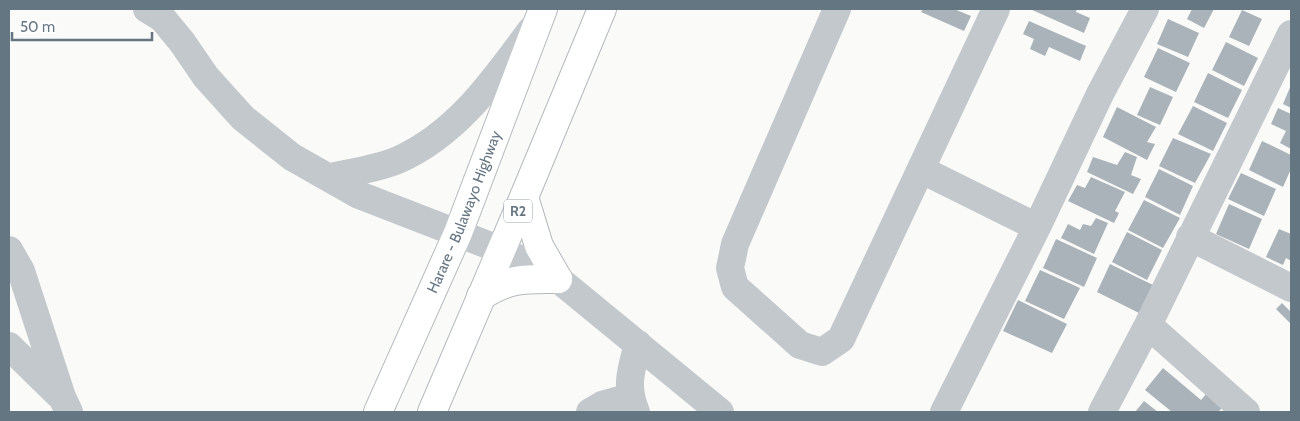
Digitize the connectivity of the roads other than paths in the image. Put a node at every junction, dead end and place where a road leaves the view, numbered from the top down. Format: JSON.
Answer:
{"nodes":[{"id":1,"x":147,"y":9,"type":"edge"},
{"id":2,"x":602,"y":9,"type":"edge"},
{"id":3,"x":837,"y":9,"type":"edge"},
{"id":4,"x":996,"y":9,"type":"edge"},
{"id":5,"x":1145,"y":9,"type":"edge"},
{"id":6,"x":540,"y":15,"type":"edge"},
{"id":7,"x":1291,"y":34,"type":"edge"},
{"id":8,"x":922,"y":170,"type":"junction"},
{"id":9,"x":330,"y":177,"type":"junction"},
{"id":10,"x":524,"y":197,"type":"junction"},
{"id":11,"x":1037,"y":227,"type":"junction"},
{"id":12,"x":458,"y":233,"type":"junction"},
{"id":13,"x":1190,"y":237,"type":"junction"},
{"id":14,"x":501,"y":250,"type":"junction"},
{"id":15,"x":13,"y":266,"type":"edge"},
{"id":16,"x":558,"y":279,"type":"junction"},
{"id":17,"x":1291,"y":288,"type":"edge"},
{"id":18,"x":481,"y":296,"type":"junction"},
{"id":19,"x":1148,"y":325,"type":"junction"},
{"id":20,"x":638,"y":344,"type":"junction"},
{"id":21,"x":9,"y":346,"type":"edge"},
{"id":22,"x":66,"y":405,"type":"edge"},
{"id":23,"x":633,"y":405,"type":"edge"},
{"id":24,"x":378,"y":412,"type":"edge"},
{"id":25,"x":432,"y":412,"type":"edge"},
{"id":26,"x":590,"y":412,"type":"edge"},
{"id":27,"x":720,"y":412,"type":"edge"},
{"id":28,"x":944,"y":412,"type":"edge"},
{"id":29,"x":1102,"y":412,"type":"edge"},
{"id":30,"x":1246,"y":412,"type":"edge"}],
"edges":[{"from":1,"to":9,"type":"street"},
{"from":2,"to":10,"type":"highway","number":"R2"},
{"from":3,"to":8,"type":"street"},
{"from":4,"to":8,"type":"street"},
{"from":5,"to":11,"type":"street"},
{"from":6,"to":9,"type":"street"},
{"from":6,"to":12,"type":"highway","name":"Harare - Bulawayo Highway"},
{"from":7,"to":13,"type":"street"},
{"from":8,"to":11,"type":"street"},
{"from":9,"to":12,"type":"street"},
{"from":10,"to":14,"type":"highway","number":"R2"},
{"from":10,"to":16,"type":"highway"},
{"from":11,"to":28,"type":"street"},
{"from":12,"to":14,"type":"street"},
{"from":12,"to":24,"type":"highway","name":"Harare - Bulawayo Highway"},
{"from":13,"to":17,"type":"street"},
{"from":13,"to":19,"type":"street"},
{"from":14,"to":16,"type":"street"},
{"from":14,"to":18,"type":"highway","number":"R2"},
{"from":15,"to":22,"type":"street"},
{"from":16,"to":18,"type":"highway"},
{"from":16,"to":20,"type":"street"},
{"from":18,"to":25,"type":"highway","number":"R2"},
{"from":19,"to":29,"type":"street"},
{"from":19,"to":30,"type":"street"},
{"from":20,"to":23,"type":"street"},
{"from":20,"to":27,"type":"street"},
{"from":21,"to":22,"type":"street"},
{"from":23,"to":26,"type":"street"}]}
